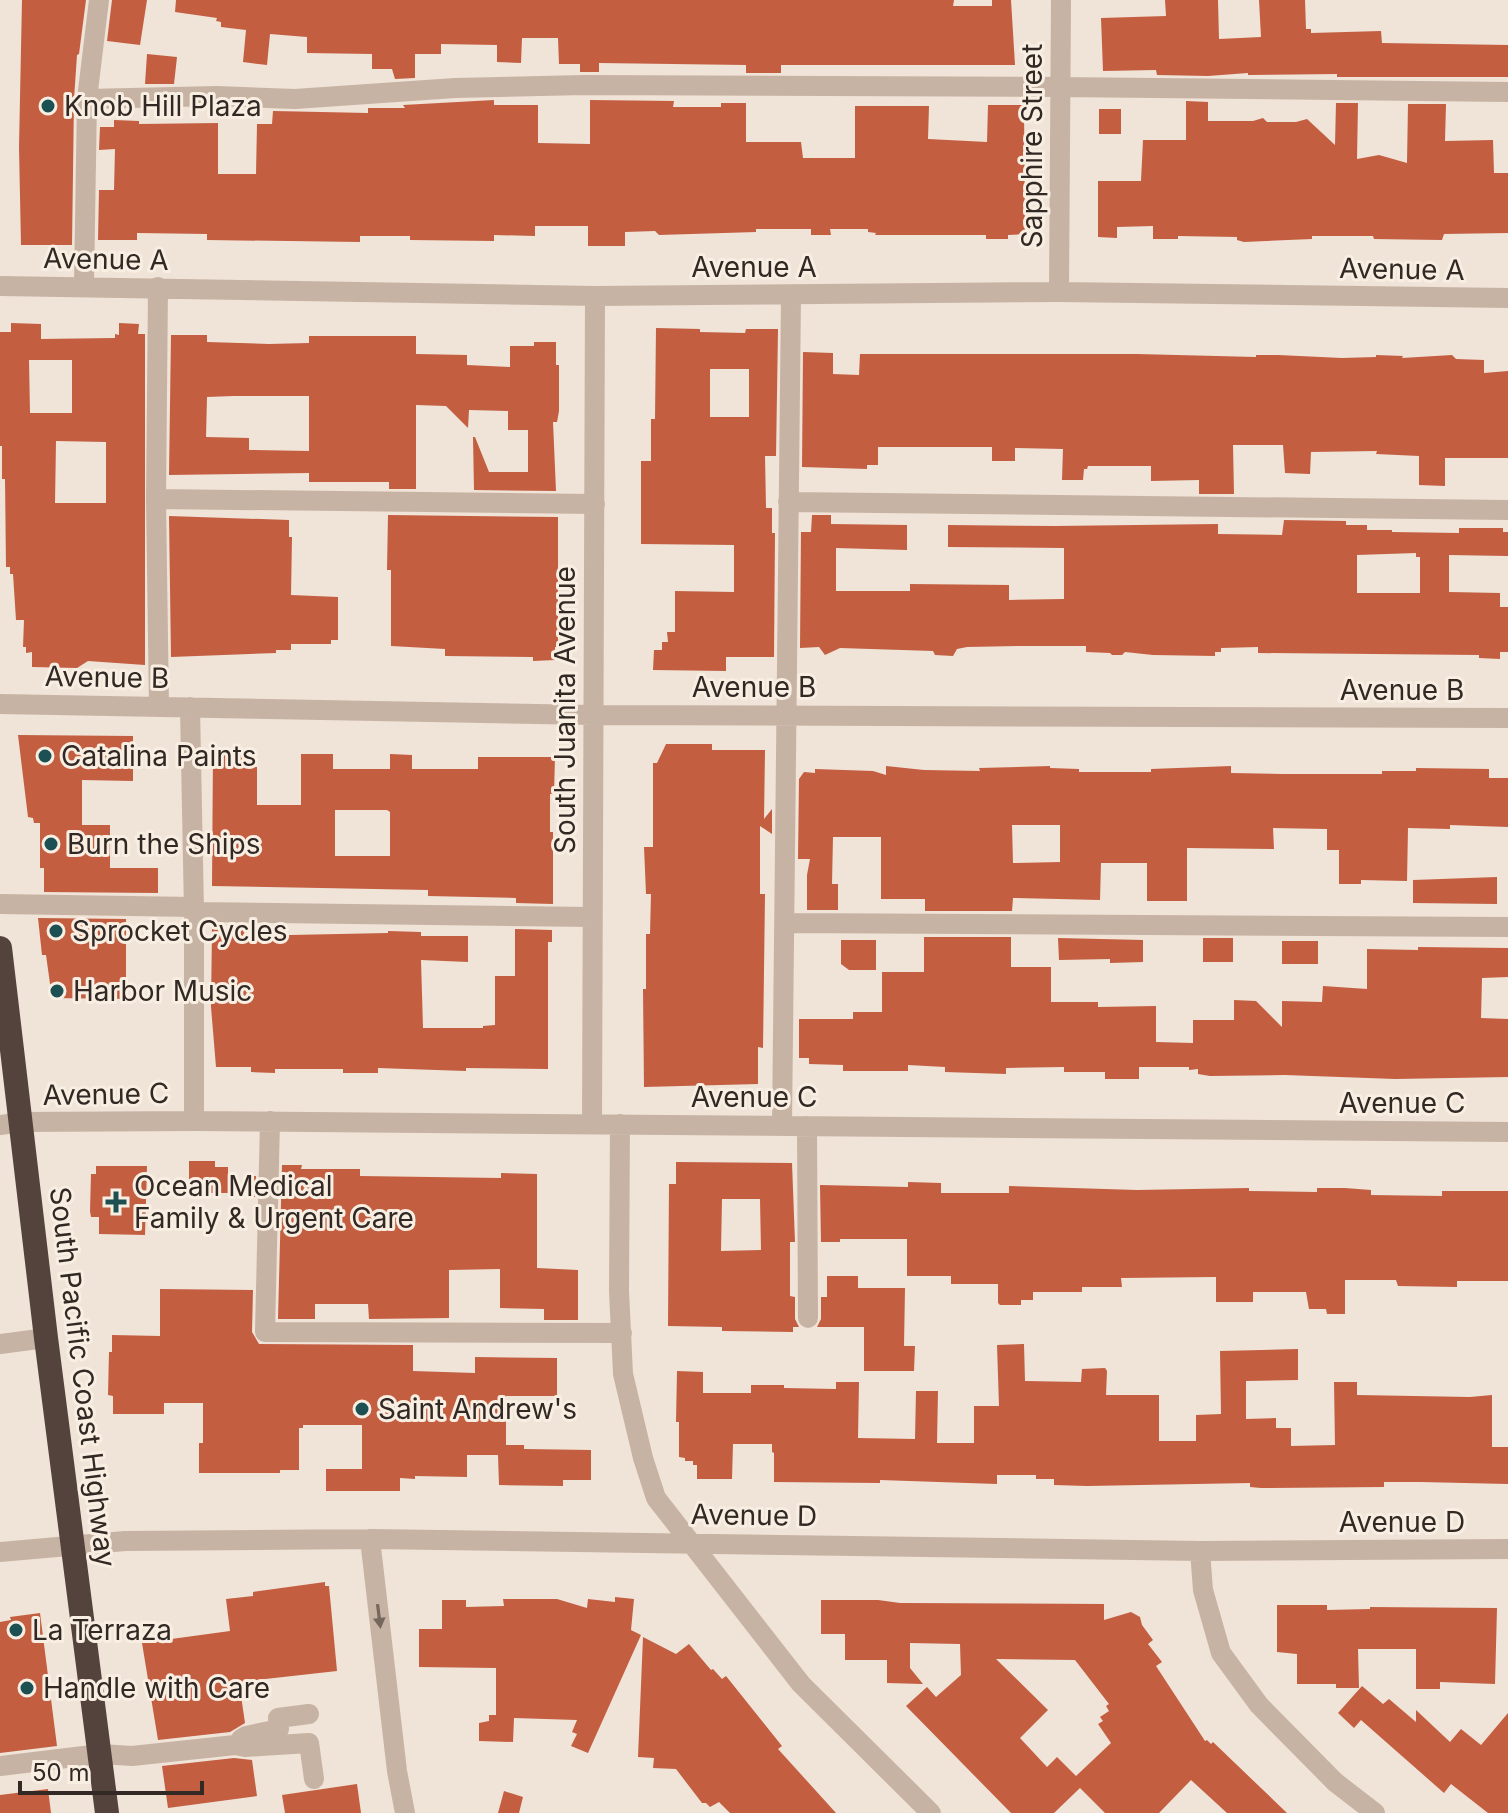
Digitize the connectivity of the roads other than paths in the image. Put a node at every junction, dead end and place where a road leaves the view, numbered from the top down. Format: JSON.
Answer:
{"nodes":[{"id":1,"x":99,"y":0,"type":"edge"},
{"id":2,"x":1061,"y":0,"type":"edge"},
{"id":3,"x":1060,"y":87,"type":"junction"},
{"id":4,"x":1508,"y":92,"type":"edge"},
{"id":5,"x":87,"y":99,"type":"junction"},
{"id":6,"x":84,"y":285,"type":"junction"},
{"id":7,"x":0,"y":286,"type":"edge"},
{"id":8,"x":158,"y":287,"type":"junction"},
{"id":9,"x":1059,"y":292,"type":"junction"},
{"id":10,"x":595,"y":296,"type":"junction"},
{"id":11,"x":791,"y":296,"type":"junction"},
{"id":12,"x":1508,"y":298,"type":"edge"},
{"id":13,"x":156,"y":499,"type":"junction"},
{"id":14,"x":788,"y":502,"type":"junction"},
{"id":15,"x":595,"y":504,"type":"junction"},
{"id":16,"x":1508,"y":510,"type":"edge"},
{"id":17,"x":0,"y":704,"type":"edge"},
{"id":18,"x":159,"y":707,"type":"junction"},
{"id":19,"x":190,"y":707,"type":"junction"},
{"id":20,"x":593,"y":715,"type":"junction"},
{"id":21,"x":786,"y":715,"type":"junction"},
{"id":22,"x":1508,"y":718,"type":"edge"},
{"id":23,"x":0,"y":904,"type":"edge"},
{"id":24,"x":194,"y":910,"type":"junction"},
{"id":25,"x":592,"y":917,"type":"junction"},
{"id":26,"x":785,"y":923,"type":"junction"},
{"id":27,"x":1508,"y":927,"type":"edge"},
{"id":28,"x":0,"y":948,"type":"edge"},
{"id":29,"x":194,"y":1121,"type":"junction"},
{"id":30,"x":270,"y":1121,"type":"junction"},
{"id":31,"x":11,"y":1124,"type":"edge"},
{"id":32,"x":592,"y":1124,"type":"junction"},
{"id":33,"x":620,"y":1124,"type":"junction"},
{"id":34,"x":782,"y":1125,"type":"junction"},
{"id":35,"x":807,"y":1126,"type":"junction"},
{"id":36,"x":1508,"y":1132,"type":"edge"},
{"id":37,"x":808,"y":1318,"type":"dead end"},
{"id":38,"x":622,"y":1333,"type":"junction"},
{"id":39,"x":46,"y":1338,"type":"junction"},
{"id":40,"x":0,"y":1344,"type":"edge"},
{"id":41,"x":370,"y":1539,"type":"junction"},
{"id":42,"x":688,"y":1542,"type":"junction"},
{"id":43,"x":74,"y":1545,"type":"junction"},
{"id":44,"x":1508,"y":1549,"type":"edge"},
{"id":45,"x":1200,"y":1551,"type":"junction"},
{"id":46,"x":0,"y":1552,"type":"edge"},
{"id":47,"x":309,"y":1714,"type":"dead end"},
{"id":48,"x":235,"y":1745,"type":"junction"},
{"id":49,"x":100,"y":1754,"type":"junction"},
{"id":50,"x":0,"y":1766,"type":"edge"},
{"id":51,"x":314,"y":1779,"type":"dead end"},
{"id":52,"x":107,"y":1813,"type":"edge"},
{"id":53,"x":405,"y":1813,"type":"edge"},
{"id":54,"x":931,"y":1813,"type":"edge"},
{"id":55,"x":1375,"y":1813,"type":"edge"}],
"edges":[{"from":1,"to":5,"type":"street"},
{"from":2,"to":3,"type":"street","name":"Sapphire Street"},
{"from":3,"to":4,"type":"street"},
{"from":3,"to":5,"type":"street"},
{"from":3,"to":9,"type":"street","name":"Sapphire Street"},
{"from":5,"to":6,"type":"street"},
{"from":6,"to":7,"type":"street","name":"Avenue A"},
{"from":6,"to":8,"type":"street","name":"Avenue A"},
{"from":8,"to":10,"type":"street","name":"Avenue A"},
{"from":8,"to":13,"type":"street"},
{"from":9,"to":11,"type":"street","name":"Avenue A"},
{"from":9,"to":12,"type":"street","name":"Avenue A"},
{"from":10,"to":11,"type":"street","name":"Avenue A"},
{"from":10,"to":15,"type":"street","name":"South Juanita Avenue"},
{"from":11,"to":14,"type":"street"},
{"from":13,"to":15,"type":"street"},
{"from":13,"to":18,"type":"street"},
{"from":14,"to":16,"type":"street"},
{"from":14,"to":21,"type":"street"},
{"from":15,"to":20,"type":"street","name":"South Juanita Avenue"},
{"from":17,"to":18,"type":"street","name":"Avenue B"},
{"from":18,"to":19,"type":"street","name":"Avenue B"},
{"from":19,"to":20,"type":"street","name":"Avenue B"},
{"from":19,"to":24,"type":"street"},
{"from":20,"to":21,"type":"street","name":"Avenue B"},
{"from":20,"to":25,"type":"street","name":"South Juanita Avenue"},
{"from":21,"to":22,"type":"street","name":"Avenue B"},
{"from":21,"to":26,"type":"street"},
{"from":23,"to":24,"type":"street"},
{"from":24,"to":25,"type":"street"},
{"from":24,"to":29,"type":"street"},
{"from":25,"to":32,"type":"street","name":"South Juanita Avenue"},
{"from":26,"to":27,"type":"street"},
{"from":26,"to":34,"type":"street"},
{"from":28,"to":31,"type":"highway","name":"South Pacific Coast Highway"},
{"from":29,"to":30,"type":"street","name":"Avenue C"},
{"from":29,"to":31,"type":"street","name":"Avenue C"},
{"from":30,"to":32,"type":"street","name":"Avenue C"},
{"from":30,"to":38,"type":"street"},
{"from":31,"to":39,"type":"highway","name":"South Pacific Coast Highway"},
{"from":32,"to":33,"type":"street","name":"Avenue C"},
{"from":33,"to":34,"type":"street","name":"Avenue C"},
{"from":33,"to":38,"type":"street"},
{"from":34,"to":35,"type":"street","name":"Avenue C"},
{"from":35,"to":36,"type":"street","name":"Avenue C"},
{"from":35,"to":37,"type":"street"},
{"from":38,"to":42,"type":"street"},
{"from":39,"to":40,"type":"street"},
{"from":39,"to":43,"type":"highway","name":"South Pacific Coast Highway"},
{"from":41,"to":42,"type":"street","name":"Avenue D"},
{"from":41,"to":43,"type":"street","name":"Avenue D"},
{"from":41,"to":53,"type":"street","one_way":true},
{"from":42,"to":45,"type":"street","name":"Avenue D"},
{"from":42,"to":54,"type":"street"},
{"from":43,"to":46,"type":"street","name":"Avenue D"},
{"from":43,"to":49,"type":"highway","name":"South Pacific Coast Highway"},
{"from":44,"to":45,"type":"street","name":"Avenue D"},
{"from":45,"to":55,"type":"street"},
{"from":47,"to":48,"type":"street"},
{"from":48,"to":49,"type":"street"},
{"from":48,"to":51,"type":"street"},
{"from":49,"to":50,"type":"street"},
{"from":49,"to":52,"type":"highway","name":"South Pacific Coast Highway"}]}
